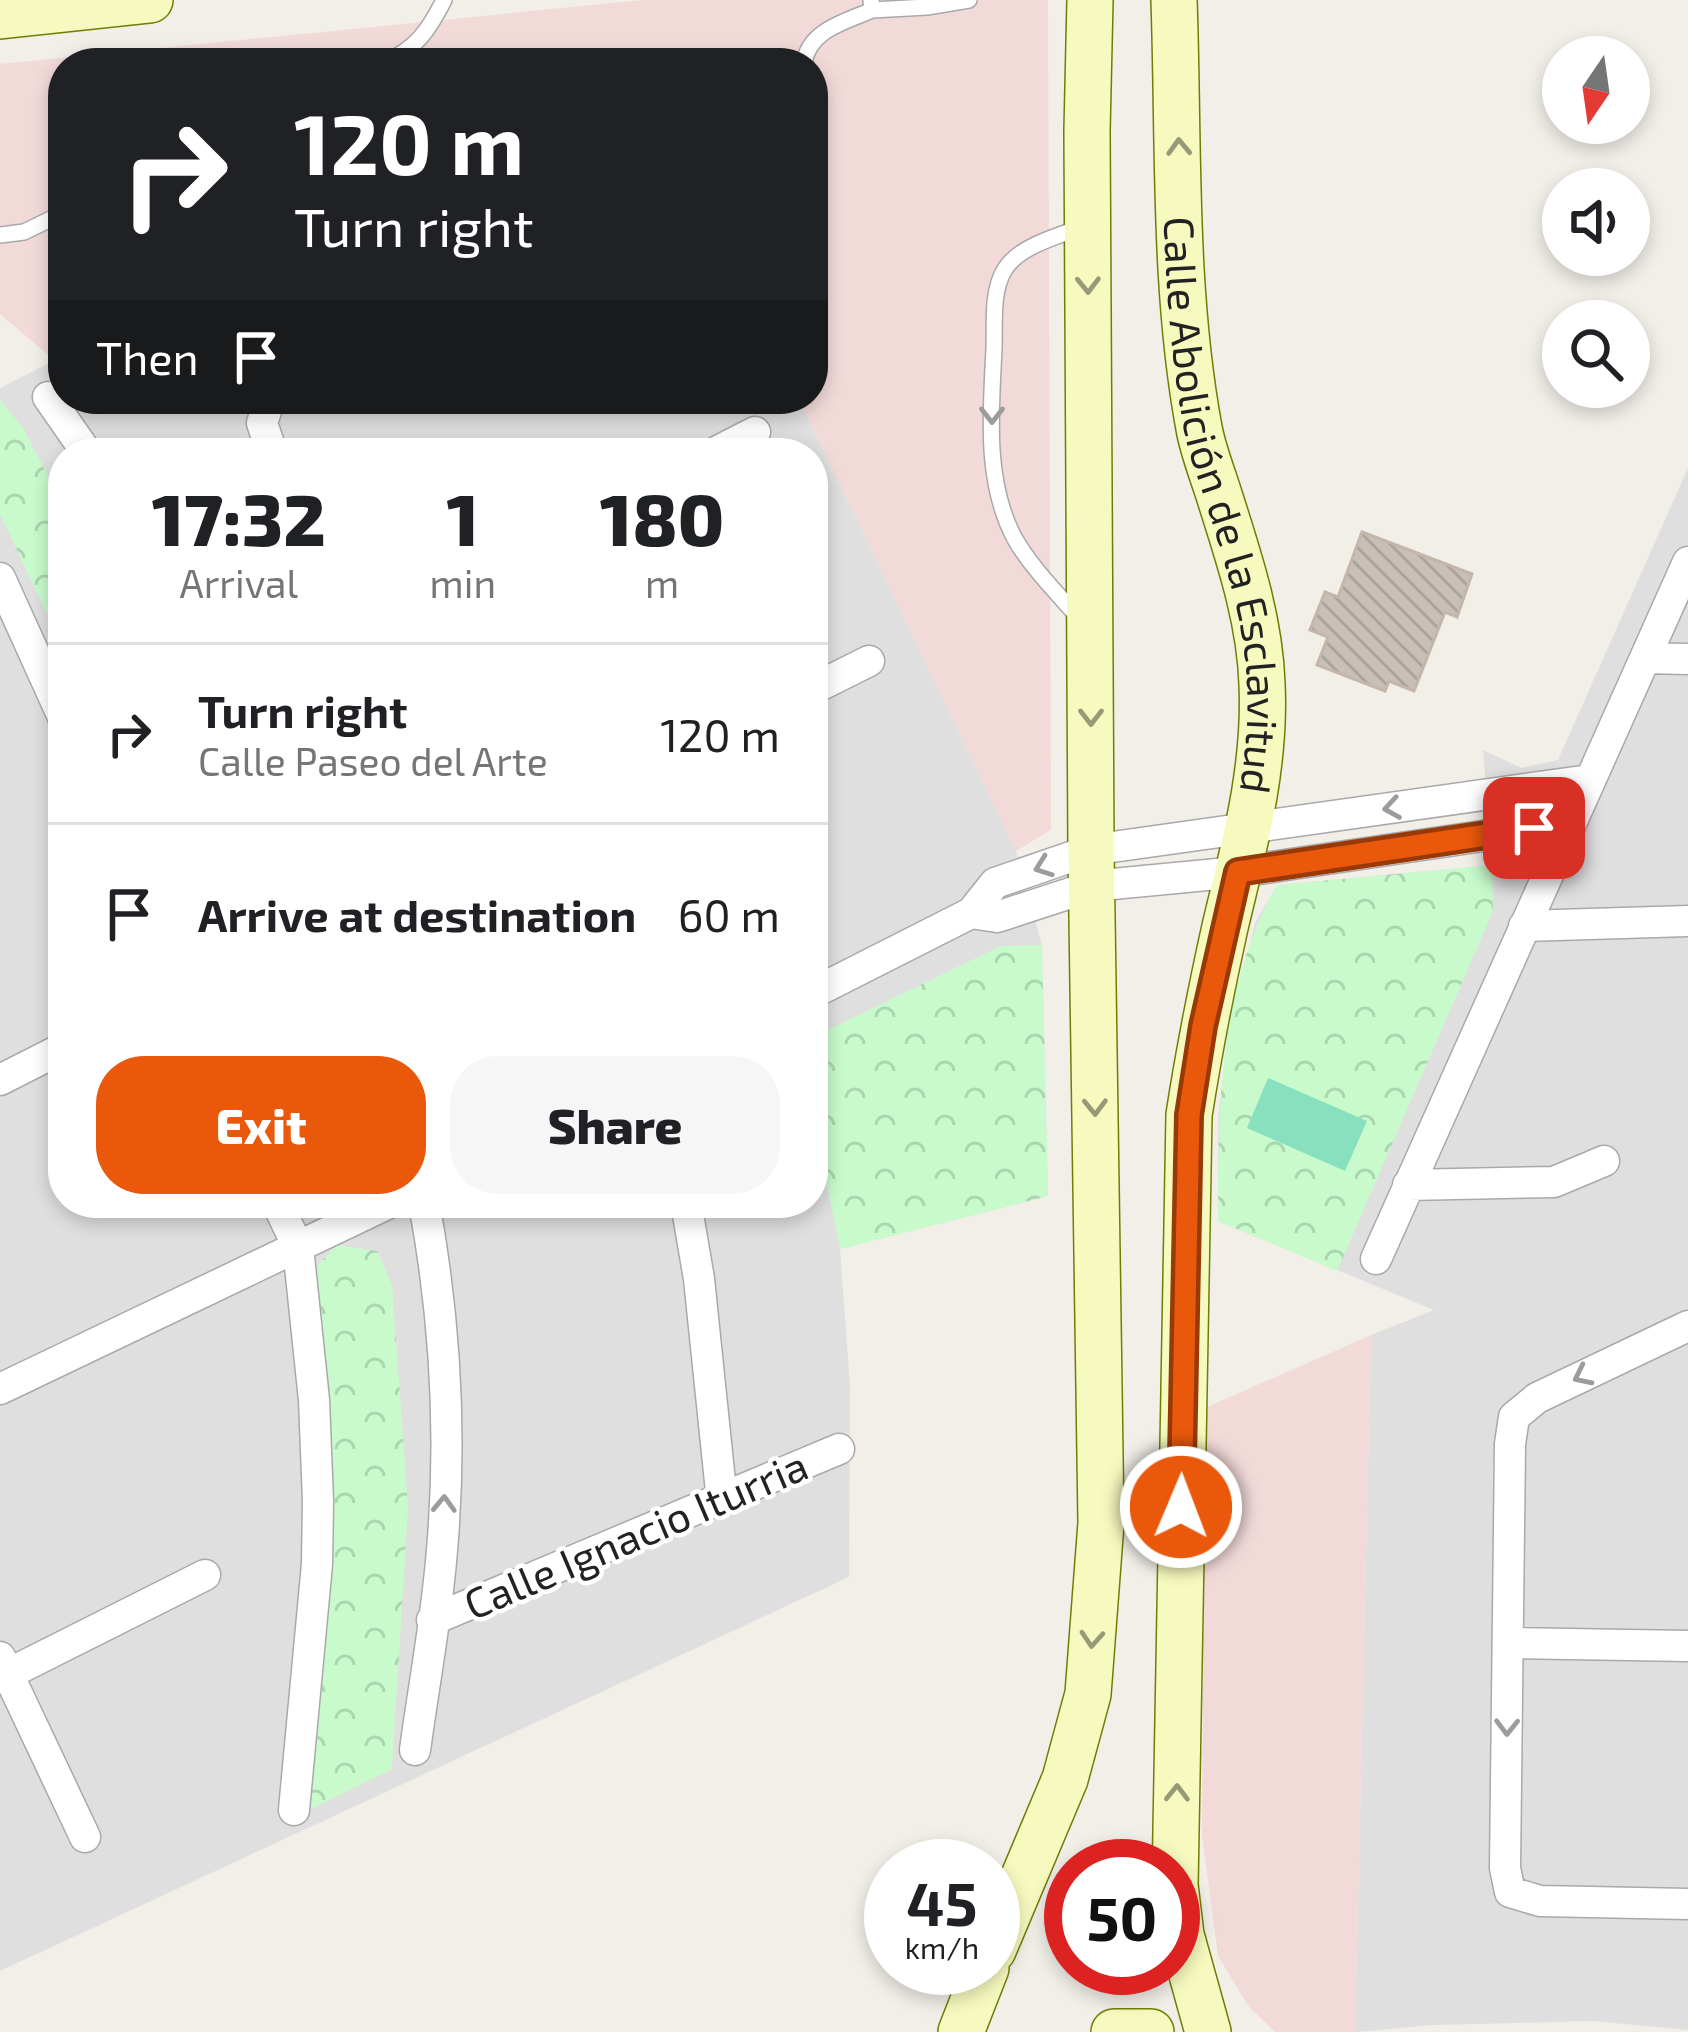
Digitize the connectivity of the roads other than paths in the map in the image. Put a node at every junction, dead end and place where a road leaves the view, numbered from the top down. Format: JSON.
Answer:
{"nodes":[{"id":1,"x":149,"y":0,"type":"edge"},
{"id":2,"x":445,"y":0,"type":"edge"},
{"id":3,"x":969,"y":0,"type":"edge"},
{"id":4,"x":1090,"y":0,"type":"edge"},
{"id":5,"x":1174,"y":0,"type":"edge"},
{"id":6,"x":872,"y":5,"type":"edge"},
{"id":7,"x":0,"y":16,"type":"edge"},
{"id":8,"x":412,"y":48,"type":"edge"},
{"id":9,"x":807,"y":48,"type":"edge"},
{"id":10,"x":48,"y":220,"type":"edge"},
{"id":11,"x":1087,"y":225,"type":"junction"},
{"id":12,"x":0,"y":235,"type":"edge"},
{"id":13,"x":755,"y":432,"type":"dead end"},
{"id":14,"x":744,"y":438,"type":"edge"},
{"id":15,"x":1688,"y":562,"type":"edge"},
{"id":16,"x":0,"y":578,"type":"edge"},
{"id":17,"x":1091,"y":632,"type":"junction"},
{"id":18,"x":1645,"y":658,"type":"junction"},
{"id":19,"x":1688,"y":659,"type":"edge"},
{"id":20,"x":869,"y":661,"type":"dead end"},
{"id":21,"x":828,"y":682,"type":"edge"},
{"id":22,"x":48,"y":684,"type":"edge"},
{"id":23,"x":1591,"y":779,"type":"junction"},
{"id":24,"x":1462,"y":796,"type":"junction"},
{"id":25,"x":1570,"y":823,"type":"junction"},
{"id":26,"x":1249,"y":826,"type":"junction"},
{"id":27,"x":1462,"y":837,"type":"junction"},
{"id":28,"x":1092,"y":868,"type":"junction"},
{"id":29,"x":1238,"y":872,"type":"junction"},
{"id":30,"x":1688,"y":920,"type":"edge"},
{"id":31,"x":1525,"y":926,"type":"junction"},
{"id":32,"x":828,"y":985,"type":"edge"},
{"id":33,"x":48,"y":1056,"type":"edge"},
{"id":34,"x":0,"y":1080,"type":"edge"},
{"id":35,"x":1604,"y":1161,"type":"dead end"},
{"id":36,"x":1408,"y":1185,"type":"junction"},
{"id":37,"x":284,"y":1218,"type":"edge"},
{"id":38,"x":358,"y":1218,"type":"edge"},
{"id":39,"x":427,"y":1218,"type":"edge"},
{"id":40,"x":689,"y":1218,"type":"edge"},
{"id":41,"x":298,"y":1247,"type":"junction"},
{"id":42,"x":1376,"y":1259,"type":"dead end"},
{"id":43,"x":1688,"y":1326,"type":"edge"},
{"id":44,"x":0,"y":1389,"type":"edge"},
{"id":45,"x":839,"y":1449,"type":"dead end"},
{"id":46,"x":722,"y":1501,"type":"junction"},
{"id":47,"x":205,"y":1575,"type":"dead end"},
{"id":48,"x":432,"y":1620,"type":"junction"},
{"id":49,"x":1508,"y":1643,"type":"junction"},
{"id":50,"x":1688,"y":1646,"type":"edge"},
{"id":51,"x":4,"y":1665,"type":"edge"},
{"id":52,"x":415,"y":1750,"type":"dead end"},
{"id":53,"x":294,"y":1810,"type":"dead end"},
{"id":54,"x":85,"y":1837,"type":"dead end"},
{"id":55,"x":1020,"y":1886,"type":"edge"},
{"id":56,"x":1688,"y":1904,"type":"edge"},
{"id":57,"x":975,"y":1995,"type":"edge"},
{"id":58,"x":961,"y":2032,"type":"edge"},
{"id":59,"x":1114,"y":2032,"type":"edge"},
{"id":60,"x":1151,"y":2032,"type":"edge"},
{"id":61,"x":1208,"y":2032,"type":"edge"}],
"edges":[{"from":1,"to":7,"type":"main road"},
{"from":2,"to":8,"type":"lane"},
{"from":3,"to":6,"type":"lane"},
{"from":4,"to":11,"type":"main road"},
{"from":26,"to":5,"type":"main road","name":"Calle Abolición de la Esclavitud","one_way":true},
{"from":6,"to":9,"type":"lane"},
{"from":10,"to":12,"type":"lane"},
{"from":11,"to":17,"type":"main road","one_way":true},
{"from":11,"to":17,"type":"lane","one_way":true},
{"from":13,"to":14,"type":"street"},
{"from":15,"to":18,"type":"street"},
{"from":16,"to":22,"type":"street"},
{"from":17,"to":28,"type":"main road","one_way":true},
{"from":18,"to":19,"type":"street"},
{"from":18,"to":23,"type":"street"},
{"from":20,"to":21,"type":"street"},
{"from":23,"to":24,"type":"street"},
{"from":23,"to":25,"type":"street"},
{"from":24,"to":26,"type":"street","one_way":true},
{"from":24,"to":27,"type":"street"},
{"from":25,"to":27,"type":"street"},
{"from":25,"to":31,"type":"street"},
{"from":26,"to":28,"type":"street"},
{"from":26,"to":29,"type":"main road","name":"Calle Abolición de la Esclavitud"},
{"from":27,"to":29,"type":"street"},
{"from":28,"to":29,"type":"street"},
{"from":28,"to":32,"type":"street"},
{"from":28,"to":55,"type":"main road","one_way":true},
{"from":61,"to":29,"type":"main road","name":"Calle Abolición de la Esclavitud","one_way":true},
{"from":30,"to":31,"type":"street"},
{"from":31,"to":36,"type":"street"},
{"from":33,"to":34,"type":"street"},
{"from":35,"to":36,"type":"street"},
{"from":36,"to":42,"type":"street"},
{"from":37,"to":41,"type":"street"},
{"from":38,"to":41,"type":"street"},
{"from":48,"to":39,"type":"street","one_way":true},
{"from":40,"to":46,"type":"street"},
{"from":41,"to":44,"type":"street"},
{"from":41,"to":53,"type":"street"},
{"from":43,"to":49,"type":"street","one_way":true},
{"from":45,"to":46,"type":"street","name":"Calle Ignacio Iturria"},
{"from":46,"to":48,"type":"street","name":"Calle Ignacio Iturria"},
{"from":47,"to":51,"type":"street"},
{"from":48,"to":52,"type":"street"},
{"from":49,"to":50,"type":"street"},
{"from":49,"to":56,"type":"street","one_way":true},
{"from":51,"to":54,"type":"street"},
{"from":57,"to":58,"type":"main road"},
{"from":59,"to":60,"type":"main road"}]}
